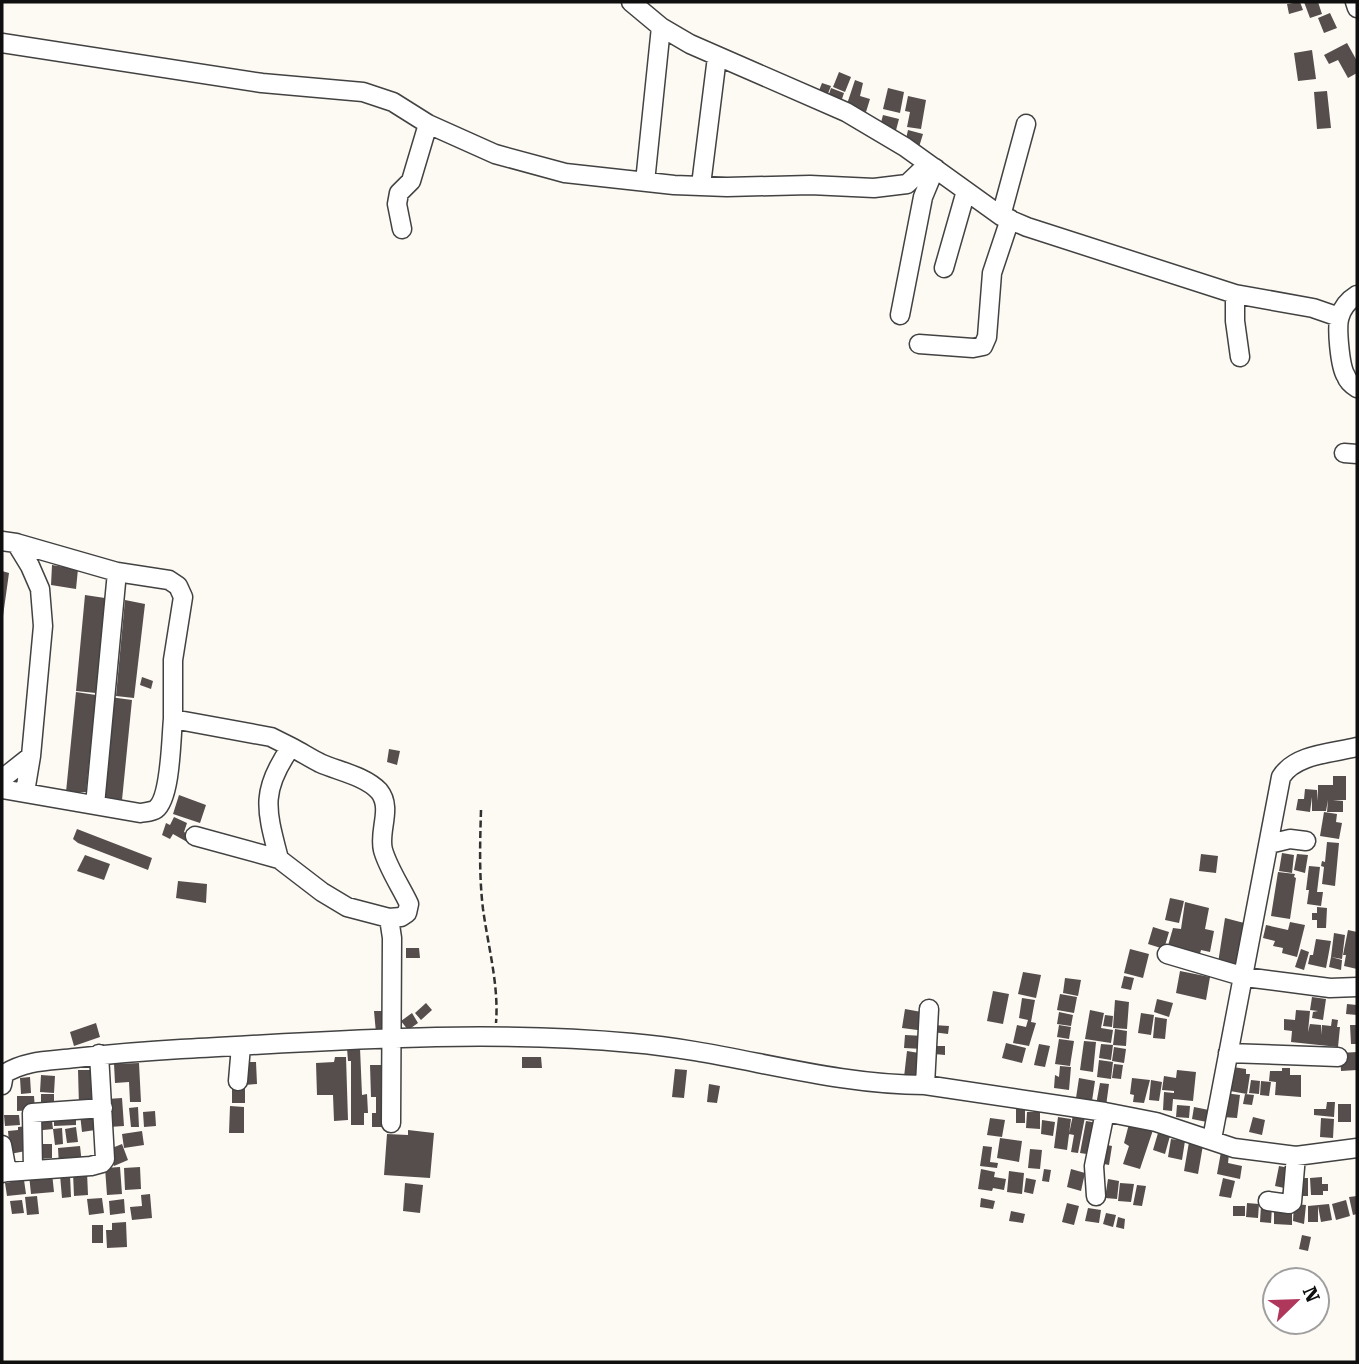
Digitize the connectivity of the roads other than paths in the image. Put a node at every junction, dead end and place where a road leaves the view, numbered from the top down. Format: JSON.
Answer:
{"nodes":[{"id":1,"x":631,"y":2,"type":"edge"},
{"id":2,"x":1355,"y":2,"type":"edge"},
{"id":3,"x":1357,"y":8,"type":"edge"},
{"id":4,"x":661,"y":27,"type":"junction"},
{"id":5,"x":2,"y":43,"type":"edge"},
{"id":6,"x":717,"y":57,"type":"junction"},
{"id":7,"x":428,"y":124,"type":"junction"},
{"id":8,"x":1026,"y":124,"type":"dead end"},
{"id":9,"x":931,"y":166,"type":"junction"},
{"id":10,"x":646,"y":182,"type":"junction"},
{"id":11,"x":701,"y":185,"type":"junction"},
{"id":12,"x":966,"y":191,"type":"junction"},
{"id":13,"x":1006,"y":218,"type":"junction"},
{"id":14,"x":402,"y":229,"type":"dead end"},
{"id":15,"x":944,"y":268,"type":"dead end"},
{"id":16,"x":1234,"y":294,"type":"junction"},
{"id":17,"x":1357,"y":295,"type":"edge"},
{"id":18,"x":900,"y":315,"type":"dead end"},
{"id":19,"x":1339,"y":317,"type":"junction"},
{"id":20,"x":919,"y":344,"type":"dead end"},
{"id":21,"x":1240,"y":357,"type":"dead end"},
{"id":22,"x":1357,"y":388,"type":"edge"},
{"id":23,"x":9,"y":542,"type":"edge"},
{"id":24,"x":117,"y":572,"type":"junction"},
{"id":25,"x":173,"y":719,"type":"junction"},
{"id":26,"x":291,"y":747,"type":"junction"},
{"id":27,"x":1357,"y":747,"type":"edge"},
{"id":28,"x":31,"y":756,"type":"junction"},
{"id":29,"x":2,"y":779,"type":"edge"},
{"id":30,"x":2,"y":789,"type":"edge"},
{"id":31,"x":25,"y":792,"type":"junction"},
{"id":32,"x":95,"y":805,"type":"junction"},
{"id":33,"x":195,"y":836,"type":"dead end"},
{"id":34,"x":1306,"y":841,"type":"dead end"},
{"id":35,"x":1269,"y":844,"type":"junction"},
{"id":36,"x":279,"y":859,"type":"junction"},
{"id":37,"x":389,"y":918,"type":"junction"},
{"id":38,"x":1167,"y":954,"type":"dead end"},
{"id":39,"x":1245,"y":977,"type":"junction"},
{"id":40,"x":1357,"y":987,"type":"edge"},
{"id":41,"x":929,"y":1010,"type":"dead end"},
{"id":42,"x":392,"y":1037,"type":"junction"},
{"id":43,"x":240,"y":1046,"type":"junction"},
{"id":44,"x":1228,"y":1053,"type":"junction"},
{"id":45,"x":99,"y":1054,"type":"junction"},
{"id":46,"x":1338,"y":1058,"type":"dead end"},
{"id":47,"x":238,"y":1082,"type":"dead end"},
{"id":48,"x":2,"y":1085,"type":"edge"},
{"id":49,"x":925,"y":1085,"type":"junction"},
{"id":50,"x":103,"y":1108,"type":"junction"},
{"id":51,"x":1105,"y":1112,"type":"junction"},
{"id":52,"x":391,"y":1123,"type":"dead end"},
{"id":53,"x":1212,"y":1139,"type":"junction"},
{"id":54,"x":2,"y":1145,"type":"edge"},
{"id":55,"x":1357,"y":1148,"type":"edge"},
{"id":56,"x":1296,"y":1156,"type":"junction"},
{"id":57,"x":33,"y":1170,"type":"junction"},
{"id":58,"x":4,"y":1172,"type":"edge"},
{"id":59,"x":1096,"y":1196,"type":"dead end"},
{"id":60,"x":1268,"y":1201,"type":"dead end"}],
"edges":[{"from":1,"to":4,"type":"street"},
{"from":2,"to":3,"type":"street"},
{"from":4,"to":6,"type":"street"},
{"from":4,"to":10,"type":"street"},
{"from":5,"to":7,"type":"street"},
{"from":6,"to":9,"type":"street"},
{"from":6,"to":11,"type":"street"},
{"from":7,"to":10,"type":"street"},
{"from":7,"to":14,"type":"street"},
{"from":8,"to":13,"type":"street"},
{"from":9,"to":11,"type":"street"},
{"from":9,"to":12,"type":"street"},
{"from":9,"to":18,"type":"street"},
{"from":10,"to":11,"type":"street"},
{"from":12,"to":13,"type":"street"},
{"from":12,"to":15,"type":"street"},
{"from":13,"to":16,"type":"street"},
{"from":13,"to":20,"type":"street"},
{"from":16,"to":19,"type":"street"},
{"from":16,"to":21,"type":"street"},
{"from":17,"to":19,"type":"street"},
{"from":19,"to":22,"type":"street"},
{"from":23,"to":24,"type":"street"},
{"from":23,"to":28,"type":"street"},
{"from":24,"to":25,"type":"street"},
{"from":24,"to":32,"type":"street"},
{"from":25,"to":26,"type":"street"},
{"from":25,"to":32,"type":"street"},
{"from":26,"to":36,"type":"street"},
{"from":26,"to":37,"type":"street"},
{"from":27,"to":35,"type":"street"},
{"from":28,"to":29,"type":"street"},
{"from":28,"to":31,"type":"street"},
{"from":30,"to":31,"type":"street"},
{"from":31,"to":32,"type":"street"},
{"from":33,"to":36,"type":"street"},
{"from":34,"to":35,"type":"street"},
{"from":35,"to":39,"type":"street"},
{"from":36,"to":37,"type":"street"},
{"from":37,"to":42,"type":"street"},
{"from":38,"to":39,"type":"street"},
{"from":39,"to":40,"type":"street"},
{"from":39,"to":44,"type":"street"},
{"from":41,"to":49,"type":"street"},
{"from":42,"to":43,"type":"street"},
{"from":42,"to":49,"type":"street"},
{"from":42,"to":52,"type":"street"},
{"from":43,"to":45,"type":"street"},
{"from":43,"to":47,"type":"street"},
{"from":44,"to":46,"type":"street"},
{"from":44,"to":53,"type":"street"},
{"from":45,"to":48,"type":"street"},
{"from":45,"to":50,"type":"street"},
{"from":49,"to":51,"type":"street"},
{"from":50,"to":57,"type":"street"},
{"from":50,"to":57,"type":"street"},
{"from":51,"to":53,"type":"street"},
{"from":51,"to":59,"type":"street"},
{"from":53,"to":56,"type":"street"},
{"from":54,"to":58,"type":"street"},
{"from":55,"to":56,"type":"street"},
{"from":56,"to":60,"type":"street"},
{"from":57,"to":58,"type":"street"}]}
